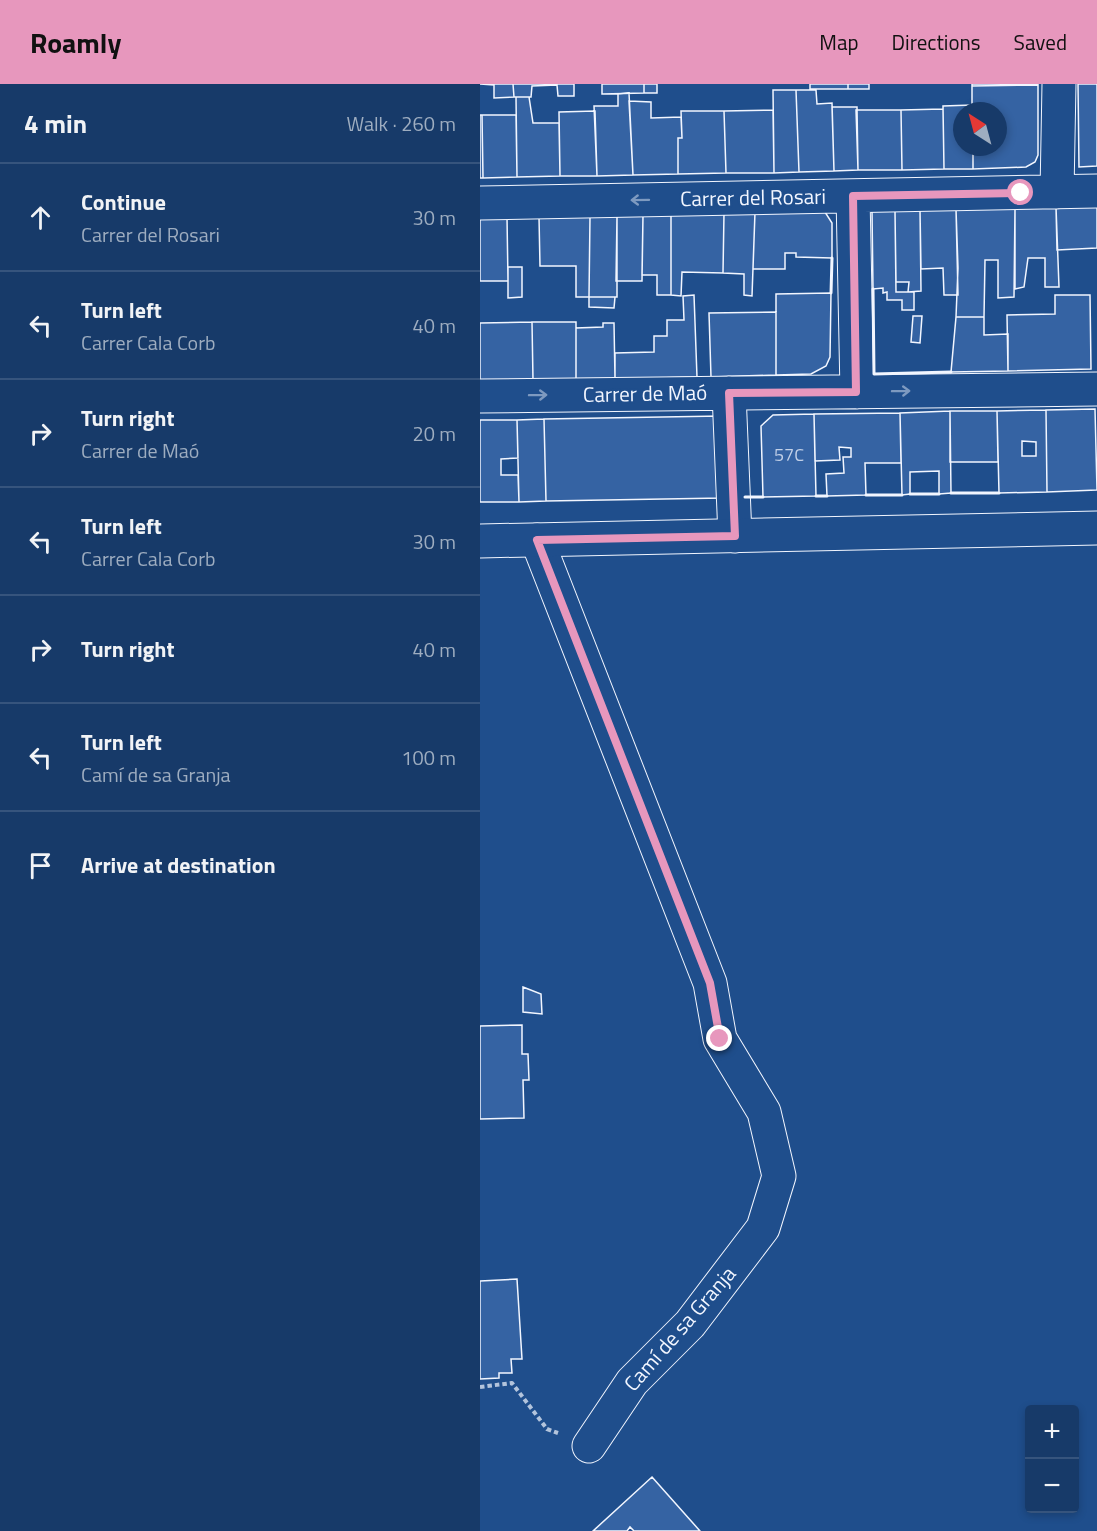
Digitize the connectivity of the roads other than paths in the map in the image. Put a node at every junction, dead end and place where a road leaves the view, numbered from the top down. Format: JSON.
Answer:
{"nodes":[{"id":1,"x":1059,"y":84,"type":"edge"},
{"id":2,"x":1097,"y":191,"type":"edge"},
{"id":3,"x":1057,"y":192,"type":"junction"},
{"id":4,"x":853,"y":196,"type":"junction"},
{"id":5,"x":480,"y":203,"type":"edge"},
{"id":6,"x":1097,"y":389,"type":"edge"},
{"id":7,"x":856,"y":392,"type":"junction"},
{"id":8,"x":729,"y":393,"type":"junction"},
{"id":9,"x":480,"y":396,"type":"edge"},
{"id":10,"x":1097,"y":528,"type":"edge"},
{"id":11,"x":735,"y":536,"type":"junction"},
{"id":12,"x":537,"y":540,"type":"junction"},
{"id":13,"x":480,"y":541,"type":"edge"},
{"id":14,"x":589,"y":1446,"type":"road end"}],
"edges":[{"from":1,"to":3,"type":"street"},
{"from":2,"to":3,"type":"street","name":"Carrer del Rosari"},
{"from":3,"to":4,"type":"street","name":"Carrer del Rosari"},
{"from":4,"to":5,"type":"street","name":"Carrer del Rosari","one_way":true},
{"from":4,"to":7,"type":"street"},
{"from":7,"to":6,"type":"street","name":"Carrer de Maó","one_way":true},
{"from":7,"to":8,"type":"street","name":"Carrer de Maó"},
{"from":9,"to":8,"type":"street","name":"Carrer de Maó","one_way":true},
{"from":8,"to":11,"type":"street"},
{"from":10,"to":11,"type":"street"},
{"from":11,"to":12,"type":"street"},
{"from":12,"to":13,"type":"street"},
{"from":12,"to":14,"type":"street","name":"Camí de sa Granja"}]}
